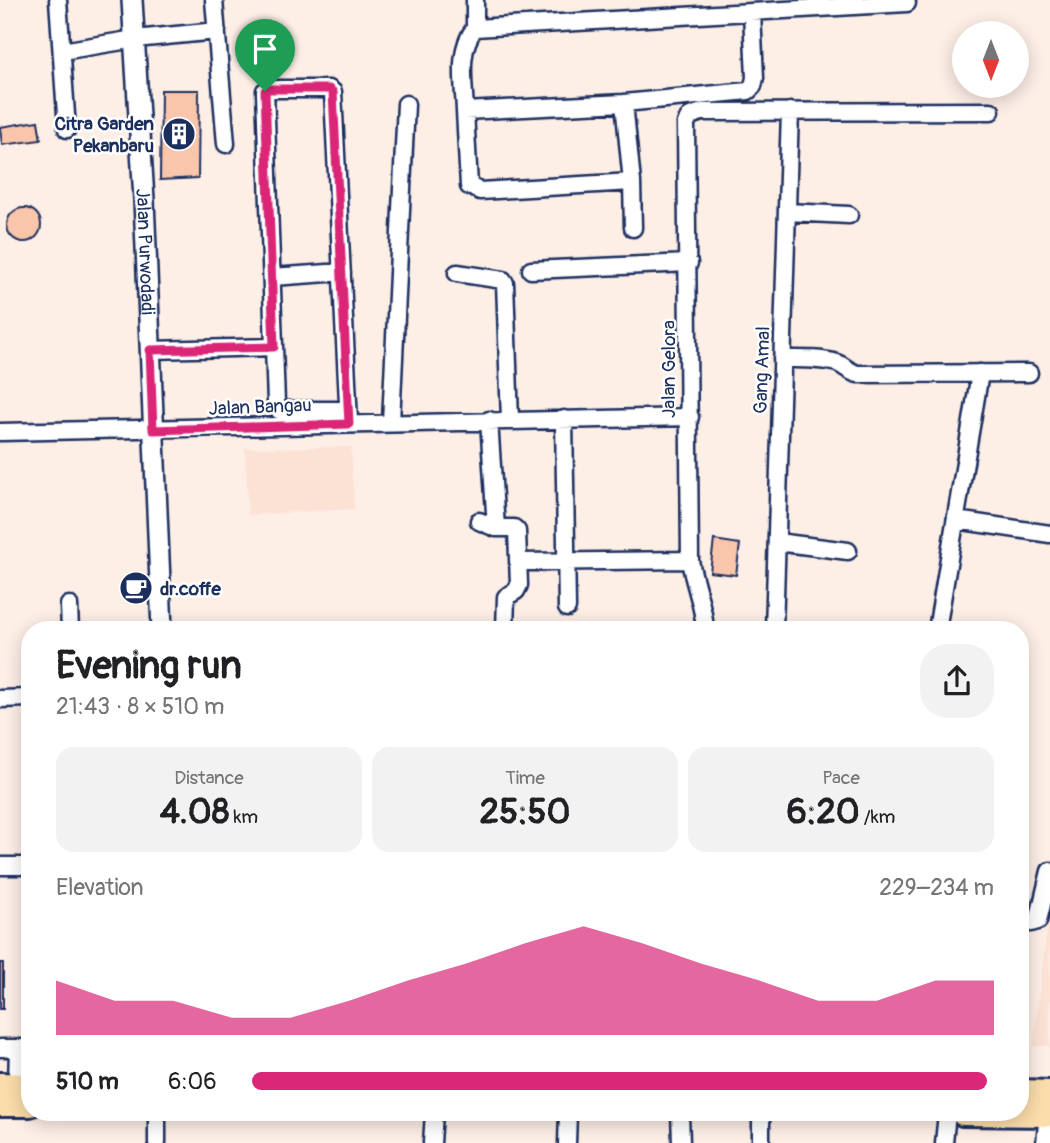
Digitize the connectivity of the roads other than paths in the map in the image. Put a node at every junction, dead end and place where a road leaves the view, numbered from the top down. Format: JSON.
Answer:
{"nodes":[{"id":1,"x":58,"y":0,"type":"edge"},
{"id":2,"x":132,"y":0,"type":"edge"},
{"id":3,"x":215,"y":0,"type":"edge"},
{"id":4,"x":475,"y":0,"type":"edge"},
{"id":5,"x":907,"y":4,"type":"dead end"},
{"id":6,"x":771,"y":6,"type":"edge"},
{"id":7,"x":729,"y":7,"type":"edge"},
{"id":8,"x":752,"y":13,"type":"junction"},
{"id":9,"x":475,"y":27,"type":"junction"},
{"id":10,"x":217,"y":32,"type":"junction"},
{"id":11,"x":135,"y":39,"type":"junction"},
{"id":12,"x":62,"y":51,"type":"junction"},
{"id":13,"x":624,"y":103,"type":"junction"},
{"id":14,"x":406,"y":104,"type":"dead end"},
{"id":15,"x":465,"y":111,"type":"junction"},
{"id":16,"x":790,"y":111,"type":"junction"},
{"id":17,"x":991,"y":111,"type":"dead end"},
{"id":18,"x":68,"y":130,"type":"dead end"},
{"id":19,"x":226,"y":144,"type":"dead end"},
{"id":20,"x":632,"y":182,"type":"junction"},
{"id":21,"x":787,"y":212,"type":"junction"},
{"id":22,"x":849,"y":215,"type":"dead end"},
{"id":23,"x":633,"y":228,"type":"dead end"},
{"id":24,"x":689,"y":262,"type":"junction"},
{"id":25,"x":531,"y":270,"type":"dead end"},
{"id":26,"x":342,"y":272,"type":"junction"},
{"id":27,"x":457,"y":273,"type":"dead end"},
{"id":28,"x":272,"y":277,"type":"junction"},
{"id":29,"x":274,"y":347,"type":"junction"},
{"id":30,"x":150,"y":350,"type":"junction"},
{"id":31,"x":782,"y":359,"type":"junction"},
{"id":32,"x":980,"y":373,"type":"junction"},
{"id":33,"x":1029,"y":373,"type":"dead end"},
{"id":34,"x":349,"y":417,"type":"junction"},
{"id":35,"x":690,"y":417,"type":"junction"},
{"id":36,"x":564,"y":419,"type":"junction"},
{"id":37,"x":489,"y":420,"type":"junction"},
{"id":38,"x":510,"y":420,"type":"junction"},
{"id":39,"x":391,"y":422,"type":"junction"},
{"id":40,"x":153,"y":430,"type":"junction"},
{"id":41,"x":0,"y":432,"type":"edge"},
{"id":42,"x":956,"y":520,"type":"junction"},
{"id":43,"x":479,"y":521,"type":"dead end"},
{"id":44,"x":496,"y":528,"type":"junction"},
{"id":45,"x":1050,"y":534,"type":"edge"},
{"id":46,"x":777,"y":542,"type":"junction"},
{"id":47,"x":848,"y":551,"type":"dead end"},
{"id":48,"x":690,"y":561,"type":"junction"},
{"id":49,"x":519,"y":562,"type":"junction"},
{"id":50,"x":568,"y":563,"type":"junction"},
{"id":51,"x":69,"y":605,"type":"dead end"},
{"id":52,"x":568,"y":608,"type":"dead end"},
{"id":53,"x":70,"y":621,"type":"edge"},
{"id":54,"x":162,"y":621,"type":"edge"},
{"id":55,"x":505,"y":621,"type":"edge"},
{"id":56,"x":705,"y":621,"type":"edge"},
{"id":57,"x":774,"y":621,"type":"edge"},
{"id":58,"x":939,"y":621,"type":"edge"},
{"id":59,"x":21,"y":698,"type":"edge"},
{"id":60,"x":0,"y":699,"type":"edge"},
{"id":61,"x":0,"y":866,"type":"edge"},
{"id":62,"x":21,"y":866,"type":"edge"},
{"id":63,"x":1050,"y":871,"type":"edge"},
{"id":64,"x":1029,"y":923,"type":"edge"},
{"id":65,"x":0,"y":1048,"type":"edge"},
{"id":66,"x":21,"y":1048,"type":"edge"},
{"id":67,"x":19,"y":1090,"type":"edge"},
{"id":68,"x":1029,"y":1097,"type":"edge"},
{"id":69,"x":0,"y":1104,"type":"edge"},
{"id":70,"x":1049,"y":1107,"type":"edge"},
{"id":71,"x":1029,"y":1108,"type":"edge"},
{"id":72,"x":157,"y":1121,"type":"edge"},
{"id":73,"x":433,"y":1121,"type":"edge"},
{"id":74,"x":568,"y":1121,"type":"edge"},
{"id":75,"x":680,"y":1121,"type":"edge"},
{"id":76,"x":761,"y":1121,"type":"edge"},
{"id":77,"x":946,"y":1121,"type":"edge"},
{"id":78,"x":157,"y":1143,"type":"edge"},
{"id":79,"x":432,"y":1143,"type":"edge"},
{"id":80,"x":567,"y":1143,"type":"edge"},
{"id":81,"x":681,"y":1143,"type":"edge"},
{"id":82,"x":761,"y":1143,"type":"edge"},
{"id":83,"x":944,"y":1143,"type":"edge"},
{"id":84,"x":1045,"y":1143,"type":"edge"}],
"edges":[{"from":1,"to":12,"type":"street"},
{"from":2,"to":11,"type":"street","name":"Jalan Purwodadi"},
{"from":3,"to":10,"type":"street"},
{"from":4,"to":9,"type":"street"},
{"from":5,"to":6,"type":"street"},
{"from":6,"to":8,"type":"street"},
{"from":7,"to":8,"type":"street"},
{"from":7,"to":9,"type":"street"},
{"from":8,"to":13,"type":"street"},
{"from":9,"to":15,"type":"street"},
{"from":10,"to":11,"type":"street"},
{"from":10,"to":19,"type":"street"},
{"from":11,"to":12,"type":"street"},
{"from":11,"to":30,"type":"street","name":"Jalan Purwodadi"},
{"from":12,"to":18,"type":"street"},
{"from":13,"to":15,"type":"street"},
{"from":13,"to":20,"type":"street"},
{"from":14,"to":39,"type":"street"},
{"from":15,"to":20,"type":"street"},
{"from":16,"to":17,"type":"street"},
{"from":16,"to":21,"type":"street","name":"Gang Amal"},
{"from":16,"to":24,"type":"street","name":"Jalan Gelora"},
{"from":20,"to":23,"type":"street"},
{"from":21,"to":22,"type":"street"},
{"from":21,"to":31,"type":"street","name":"Gang Amal"},
{"from":24,"to":25,"type":"street"},
{"from":24,"to":35,"type":"street","name":"Jalan Gelora"},
{"from":26,"to":28,"type":"street"},
{"from":26,"to":28,"type":"street"},
{"from":26,"to":34,"type":"street"},
{"from":27,"to":38,"type":"street"},
{"from":28,"to":29,"type":"street"},
{"from":29,"to":30,"type":"street"},
{"from":29,"to":34,"type":"street"},
{"from":30,"to":40,"type":"street","name":"Jalan Purwodadi"},
{"from":31,"to":32,"type":"street"},
{"from":31,"to":46,"type":"street","name":"Gang Amal"},
{"from":32,"to":33,"type":"street"},
{"from":32,"to":42,"type":"street"},
{"from":34,"to":39,"type":"street","name":"Jalan Bangau"},
{"from":34,"to":40,"type":"street","name":"Jalan Bangau"},
{"from":35,"to":36,"type":"street","name":"Jalan Bangau"},
{"from":35,"to":48,"type":"street","name":"Jalan Gelora"},
{"from":36,"to":38,"type":"street","name":"Jalan Bangau"},
{"from":36,"to":50,"type":"street"},
{"from":37,"to":38,"type":"street","name":"Jalan Bangau"},
{"from":37,"to":39,"type":"street","name":"Jalan Bangau"},
{"from":37,"to":44,"type":"street"},
{"from":40,"to":41,"type":"street","name":"Jalan Bangau"},
{"from":40,"to":54,"type":"street","name":"Jalan Purwodadi"},
{"from":42,"to":45,"type":"street"},
{"from":42,"to":58,"type":"street"},
{"from":43,"to":44,"type":"street"},
{"from":44,"to":49,"type":"street"},
{"from":46,"to":47,"type":"street"},
{"from":46,"to":57,"type":"street","name":"Gang Amal"},
{"from":48,"to":50,"type":"street"},
{"from":48,"to":56,"type":"street","name":"Jalan Gelora"},
{"from":49,"to":50,"type":"street"},
{"from":49,"to":55,"type":"street"},
{"from":50,"to":52,"type":"street"},
{"from":51,"to":53,"type":"street"},
{"from":59,"to":60,"type":"street"},
{"from":61,"to":62,"type":"street"},
{"from":63,"to":64,"type":"street"},
{"from":65,"to":66,"type":"street"},
{"from":67,"to":69,"type":"main road"},
{"from":68,"to":70,"type":"main road"},
{"from":70,"to":71,"type":"main road"},
{"from":70,"to":84,"type":"street"},
{"from":72,"to":78,"type":"street"},
{"from":73,"to":79,"type":"street"},
{"from":74,"to":80,"type":"street"},
{"from":75,"to":81,"type":"street"},
{"from":76,"to":82,"type":"street"},
{"from":77,"to":83,"type":"street"}]}
